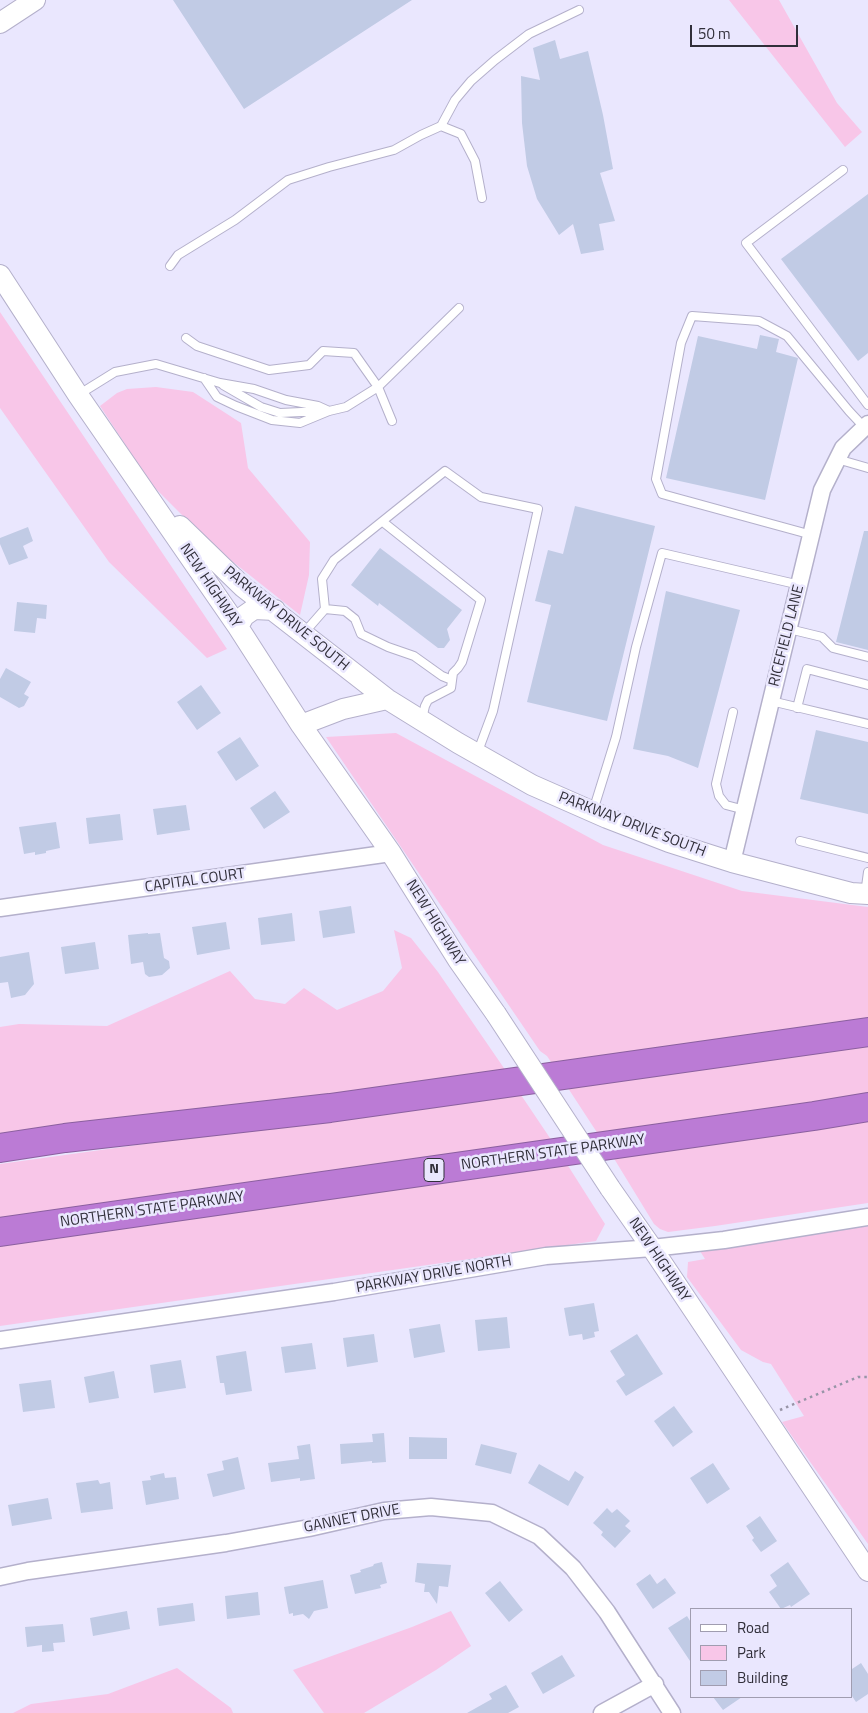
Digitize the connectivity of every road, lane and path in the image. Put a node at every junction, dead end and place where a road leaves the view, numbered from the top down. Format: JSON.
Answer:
{"nodes":[{"id":1,"x":35,"y":0,"type":"edge"},
{"id":2,"x":579,"y":10,"type":"dead end"},
{"id":3,"x":0,"y":23,"type":"edge"},
{"id":4,"x":442,"y":126,"type":"junction"},
{"id":5,"x":843,"y":170,"type":"dead end"},
{"id":6,"x":482,"y":198,"type":"dead end"},
{"id":7,"x":170,"y":266,"type":"dead end"},
{"id":8,"x":0,"y":275,"type":"edge"},
{"id":9,"x":459,"y":308,"type":"dead end"},
{"id":10,"x":186,"y":338,"type":"dead end"},
{"id":11,"x":204,"y":378,"type":"junction"},
{"id":12,"x":220,"y":382,"type":"junction"},
{"id":13,"x":378,"y":387,"type":"junction"},
{"id":14,"x":78,"y":395,"type":"junction"},
{"id":15,"x":868,"y":405,"type":"edge"},
{"id":16,"x":329,"y":411,"type":"junction"},
{"id":17,"x":392,"y":421,"type":"dead end"},
{"id":18,"x":866,"y":425,"type":"edge"},
{"id":19,"x":837,"y":459,"type":"junction"},
{"id":20,"x":868,"y":468,"type":"edge"},
{"id":21,"x":146,"y":492,"type":"junction"},
{"id":22,"x":384,"y":522,"type":"junction"},
{"id":23,"x":812,"y":535,"type":"junction"},
{"id":24,"x":800,"y":585,"type":"junction"},
{"id":25,"x":325,"y":609,"type":"junction"},
{"id":26,"x":276,"y":610,"type":"junction"},
{"id":27,"x":238,"y":627,"type":"junction"},
{"id":28,"x":789,"y":629,"type":"junction"},
{"id":29,"x":303,"y":634,"type":"junction"},
{"id":30,"x":868,"y":657,"type":"edge"},
{"id":31,"x":452,"y":680,"type":"junction"},
{"id":32,"x":868,"y":685,"type":"edge"},
{"id":33,"x":387,"y":699,"type":"junction"},
{"id":34,"x":771,"y":701,"type":"junction"},
{"id":35,"x":797,"y":708,"type":"junction"},
{"id":36,"x":733,"y":712,"type":"dead end"},
{"id":37,"x":422,"y":721,"type":"junction"},
{"id":38,"x":868,"y":724,"type":"edge"},
{"id":39,"x":301,"y":725,"type":"junction"},
{"id":40,"x":477,"y":754,"type":"junction"},
{"id":41,"x":745,"y":810,"type":"junction"},
{"id":42,"x":593,"y":812,"type":"junction"},
{"id":43,"x":800,"y":840,"type":"dead end"},
{"id":44,"x":391,"y":853,"type":"junction"},
{"id":45,"x":868,"y":858,"type":"edge"},
{"id":46,"x":732,"y":862,"type":"junction"},
{"id":47,"x":868,"y":872,"type":"edge"},
{"id":48,"x":866,"y":894,"type":"edge"},
{"id":49,"x":0,"y":908,"type":"edge"},
{"id":50,"x":868,"y":1032,"type":"edge"},
{"id":51,"x":868,"y":1107,"type":"edge"},
{"id":52,"x":0,"y":1148,"type":"edge"},
{"id":53,"x":868,"y":1218,"type":"edge"},
{"id":54,"x":0,"y":1232,"type":"edge"},
{"id":55,"x":652,"y":1248,"type":"junction"},
{"id":56,"x":0,"y":1340,"type":"edge"},
{"id":57,"x":868,"y":1377,"type":"edge"},
{"id":58,"x":765,"y":1416,"type":"junction"},
{"id":59,"x":868,"y":1571,"type":"edge"},
{"id":60,"x":0,"y":1577,"type":"edge"},
{"id":61,"x":654,"y":1684,"type":"junction"},
{"id":62,"x":602,"y":1713,"type":"edge"},
{"id":63,"x":672,"y":1713,"type":"edge"}],
"edges":[{"from":1,"to":3,"type":"street"},
{"from":2,"to":4,"type":"lane"},
{"from":4,"to":6,"type":"lane"},
{"from":4,"to":7,"type":"lane"},
{"from":5,"to":15,"type":"lane"},
{"from":8,"to":14,"type":"street","name":"NEW HIGHWAY"},
{"from":9,"to":13,"type":"lane"},
{"from":10,"to":13,"type":"lane"},
{"from":11,"to":12,"type":"lane"},
{"from":11,"to":14,"type":"lane"},
{"from":11,"to":16,"type":"lane"},
{"from":12,"to":16,"type":"lane"},
{"from":12,"to":16,"type":"lane"},
{"from":13,"to":16,"type":"lane"},
{"from":13,"to":17,"type":"lane"},
{"from":14,"to":21,"type":"street","name":"NEW HIGHWAY"},
{"from":18,"to":19,"type":"street","name":"RICEFIELD LANE"},
{"from":18,"to":23,"type":"lane"},
{"from":19,"to":20,"type":"lane"},
{"from":19,"to":23,"type":"street","name":"RICEFIELD LANE"},
{"from":21,"to":26,"type":"street","name":"PARKWAY DRIVE SOUTH"},
{"from":21,"to":27,"type":"street","name":"NEW HIGHWAY"},
{"from":22,"to":25,"type":"lane"},
{"from":22,"to":31,"type":"lane"},
{"from":22,"to":40,"type":"lane"},
{"from":23,"to":24,"type":"street","name":"RICEFIELD LANE"},
{"from":24,"to":28,"type":"street","name":"RICEFIELD LANE"},
{"from":24,"to":42,"type":"lane"},
{"from":25,"to":29,"type":"lane"},
{"from":25,"to":31,"type":"lane"},
{"from":26,"to":27,"type":"street"},
{"from":26,"to":29,"type":"street","name":"PARKWAY DRIVE SOUTH"},
{"from":27,"to":39,"type":"street","name":"NEW HIGHWAY"},
{"from":28,"to":30,"type":"lane"},
{"from":28,"to":34,"type":"street","name":"RICEFIELD LANE"},
{"from":29,"to":33,"type":"street","name":"PARKWAY DRIVE SOUTH"},
{"from":31,"to":37,"type":"lane"},
{"from":32,"to":35,"type":"lane"},
{"from":33,"to":37,"type":"street","name":"PARKWAY DRIVE SOUTH"},
{"from":33,"to":39,"type":"street"},
{"from":34,"to":35,"type":"lane"},
{"from":34,"to":41,"type":"street","name":"RICEFIELD LANE"},
{"from":35,"to":38,"type":"lane"},
{"from":36,"to":41,"type":"lane"},
{"from":37,"to":40,"type":"street","name":"PARKWAY DRIVE SOUTH"},
{"from":39,"to":44,"type":"street","name":"NEW HIGHWAY"},
{"from":40,"to":42,"type":"street","name":"PARKWAY DRIVE SOUTH"},
{"from":41,"to":46,"type":"street","name":"RICEFIELD LANE"},
{"from":42,"to":46,"type":"street","name":"PARKWAY DRIVE SOUTH"},
{"from":43,"to":45,"type":"lane"},
{"from":44,"to":49,"type":"street","name":"CAPITAL COURT"},
{"from":44,"to":55,"type":"street","name":"NEW HIGHWAY","bridge":true},
{"from":46,"to":48,"type":"street","name":"PARKWAY DRIVE SOUTH"},
{"from":47,"to":48,"type":"lane"},
{"from":50,"to":52,"type":"highway"},
{"from":51,"to":54,"type":"highway","name":"NORTHERN STATE PARKWAY","number":"N"},
{"from":53,"to":55,"type":"street","name":"PARKWAY DRIVE NORTH"},
{"from":55,"to":56,"type":"street","name":"PARKWAY DRIVE NORTH"},
{"from":55,"to":58,"type":"street","name":"NEW HIGHWAY"},
{"from":57,"to":58,"type":"path"},
{"from":58,"to":59,"type":"street","name":"NEW HIGHWAY"},
{"from":60,"to":61,"type":"street","name":"GANNET DRIVE"},
{"from":61,"to":62,"type":"street"},
{"from":61,"to":63,"type":"street","name":"GANNET DRIVE"}]}
